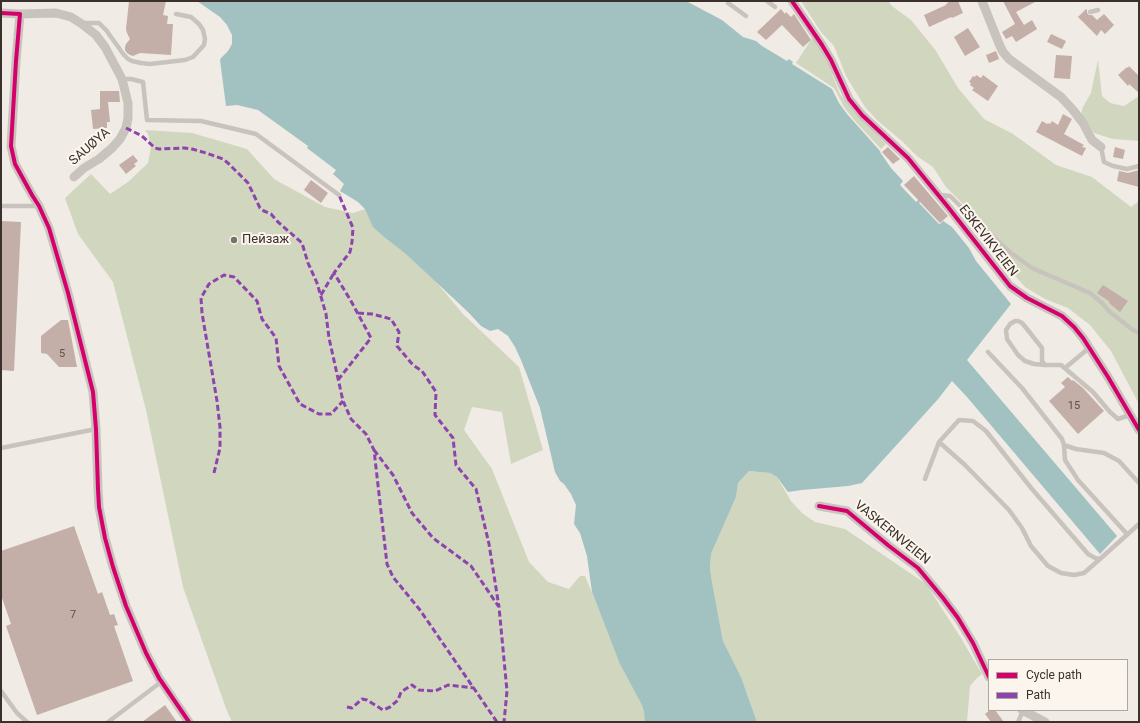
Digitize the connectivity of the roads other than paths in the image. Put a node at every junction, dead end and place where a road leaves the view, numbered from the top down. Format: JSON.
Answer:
{"nodes":[{"id":1,"x":766,"y":1,"type":"edge"},
{"id":2,"x":792,"y":1,"type":"edge"},
{"id":3,"x":982,"y":1,"type":"edge"},
{"id":4,"x":727,"y":2,"type":"edge"},
{"id":5,"x":775,"y":7,"type":"dead end"},
{"id":6,"x":1098,"y":10,"type":"dead end"},
{"id":7,"x":1090,"y":12,"type":"dead end"},
{"id":8,"x":1,"y":13,"type":"edge"},
{"id":9,"x":20,"y":14,"type":"junction"},
{"id":10,"x":176,"y":14,"type":"dead end"},
{"id":11,"x":746,"y":16,"type":"dead end"},
{"id":12,"x":82,"y":24,"type":"junction"},
{"id":13,"x":122,"y":78,"type":"junction"},
{"id":14,"x":1101,"y":147,"type":"joint"},
{"id":15,"x":1139,"y":166,"type":"edge"},
{"id":16,"x":74,"y":177,"type":"dead end"},
{"id":17,"x":339,"y":194,"type":"dead end"},
{"id":18,"x":939,"y":195,"type":"junction"},
{"id":19,"x":1,"y":206,"type":"edge"},
{"id":20,"x":39,"y":206,"type":"junction"},
{"id":21,"x":1139,"y":334,"type":"edge"},
{"id":22,"x":1089,"y":348,"type":"junction"},
{"id":23,"x":988,"y":352,"type":"dead end"},
{"id":24,"x":1045,"y":365,"type":"junction"},
{"id":25,"x":1065,"y":368,"type":"junction"},
{"id":26,"x":1130,"y":415,"type":"junction"},
{"id":27,"x":96,"y":429,"type":"junction"},
{"id":28,"x":1139,"y":430,"type":"edge"},
{"id":29,"x":938,"y":442,"type":"junction"},
{"id":30,"x":1064,"y":445,"type":"junction"},
{"id":31,"x":1,"y":448,"type":"edge"},
{"id":32,"x":925,"y":479,"type":"dead end"},
{"id":33,"x":1139,"y":483,"type":"edge"},
{"id":34,"x":820,"y":506,"type":"dead end"},
{"id":35,"x":1139,"y":524,"type":"edge"},
{"id":36,"x":1127,"y":534,"type":"junction"},
{"id":37,"x":1100,"y":559,"type":"junction"},
{"id":38,"x":988,"y":675,"type":"edge"},
{"id":39,"x":161,"y":682,"type":"junction"},
{"id":40,"x":1,"y":691,"type":"edge"},
{"id":41,"x":1023,"y":711,"type":"edge"},
{"id":42,"x":1025,"y":711,"type":"edge"},
{"id":43,"x":26,"y":722,"type":"edge"},
{"id":44,"x":108,"y":722,"type":"edge"},
{"id":45,"x":189,"y":722,"type":"edge"},
{"id":46,"x":1018,"y":722,"type":"edge"},
{"id":47,"x":1045,"y":722,"type":"edge"}],
"edges":[{"from":1,"to":5,"type":"lane"},
{"from":2,"to":18,"type":"street","name":"ESKEVIKVEIEN"},
{"from":3,"to":14,"type":"street"},
{"from":4,"to":11,"type":"lane"},
{"from":6,"to":7,"type":"lane"},
{"from":8,"to":9,"type":"street","name":"SAUØYA"},
{"from":9,"to":12,"type":"street","name":"SAUØYA"},
{"from":9,"to":20,"type":"street"},
{"from":10,"to":12,"type":"lane"},
{"from":12,"to":13,"type":"street","name":"SAUØYA"},
{"from":13,"to":16,"type":"street","name":"SAUØYA"},
{"from":13,"to":17,"type":"lane"},
{"from":14,"to":15,"type":"lane"},
{"from":18,"to":21,"type":"lane"},
{"from":18,"to":22,"type":"street","name":"ESKEVIKVEIEN"},
{"from":19,"to":20,"type":"lane"},
{"from":20,"to":27,"type":"street"},
{"from":22,"to":25,"type":"lane"},
{"from":22,"to":26,"type":"street","name":"ESKEVIKVEIEN"},
{"from":23,"to":30,"type":"lane"},
{"from":24,"to":24,"type":"lane"},
{"from":24,"to":25,"type":"lane"},
{"from":25,"to":26,"type":"lane"},
{"from":26,"to":28,"type":"street","name":"ESKEVIKVEIEN"},
{"from":27,"to":31,"type":"lane"},
{"from":27,"to":39,"type":"street"},
{"from":29,"to":32,"type":"lane"},
{"from":29,"to":37,"type":"lane"},
{"from":29,"to":37,"type":"lane"},
{"from":30,"to":33,"type":"lane"},
{"from":30,"to":36,"type":"lane"},
{"from":34,"to":38,"type":"street","name":"VASKERNVEIEN"},
{"from":35,"to":36,"type":"lane"},
{"from":36,"to":37,"type":"lane"},
{"from":39,"to":44,"type":"lane"},
{"from":39,"to":45,"type":"street"},
{"from":40,"to":43,"type":"lane"},
{"from":41,"to":46,"type":"lane"},
{"from":42,"to":47,"type":"street"}]}
